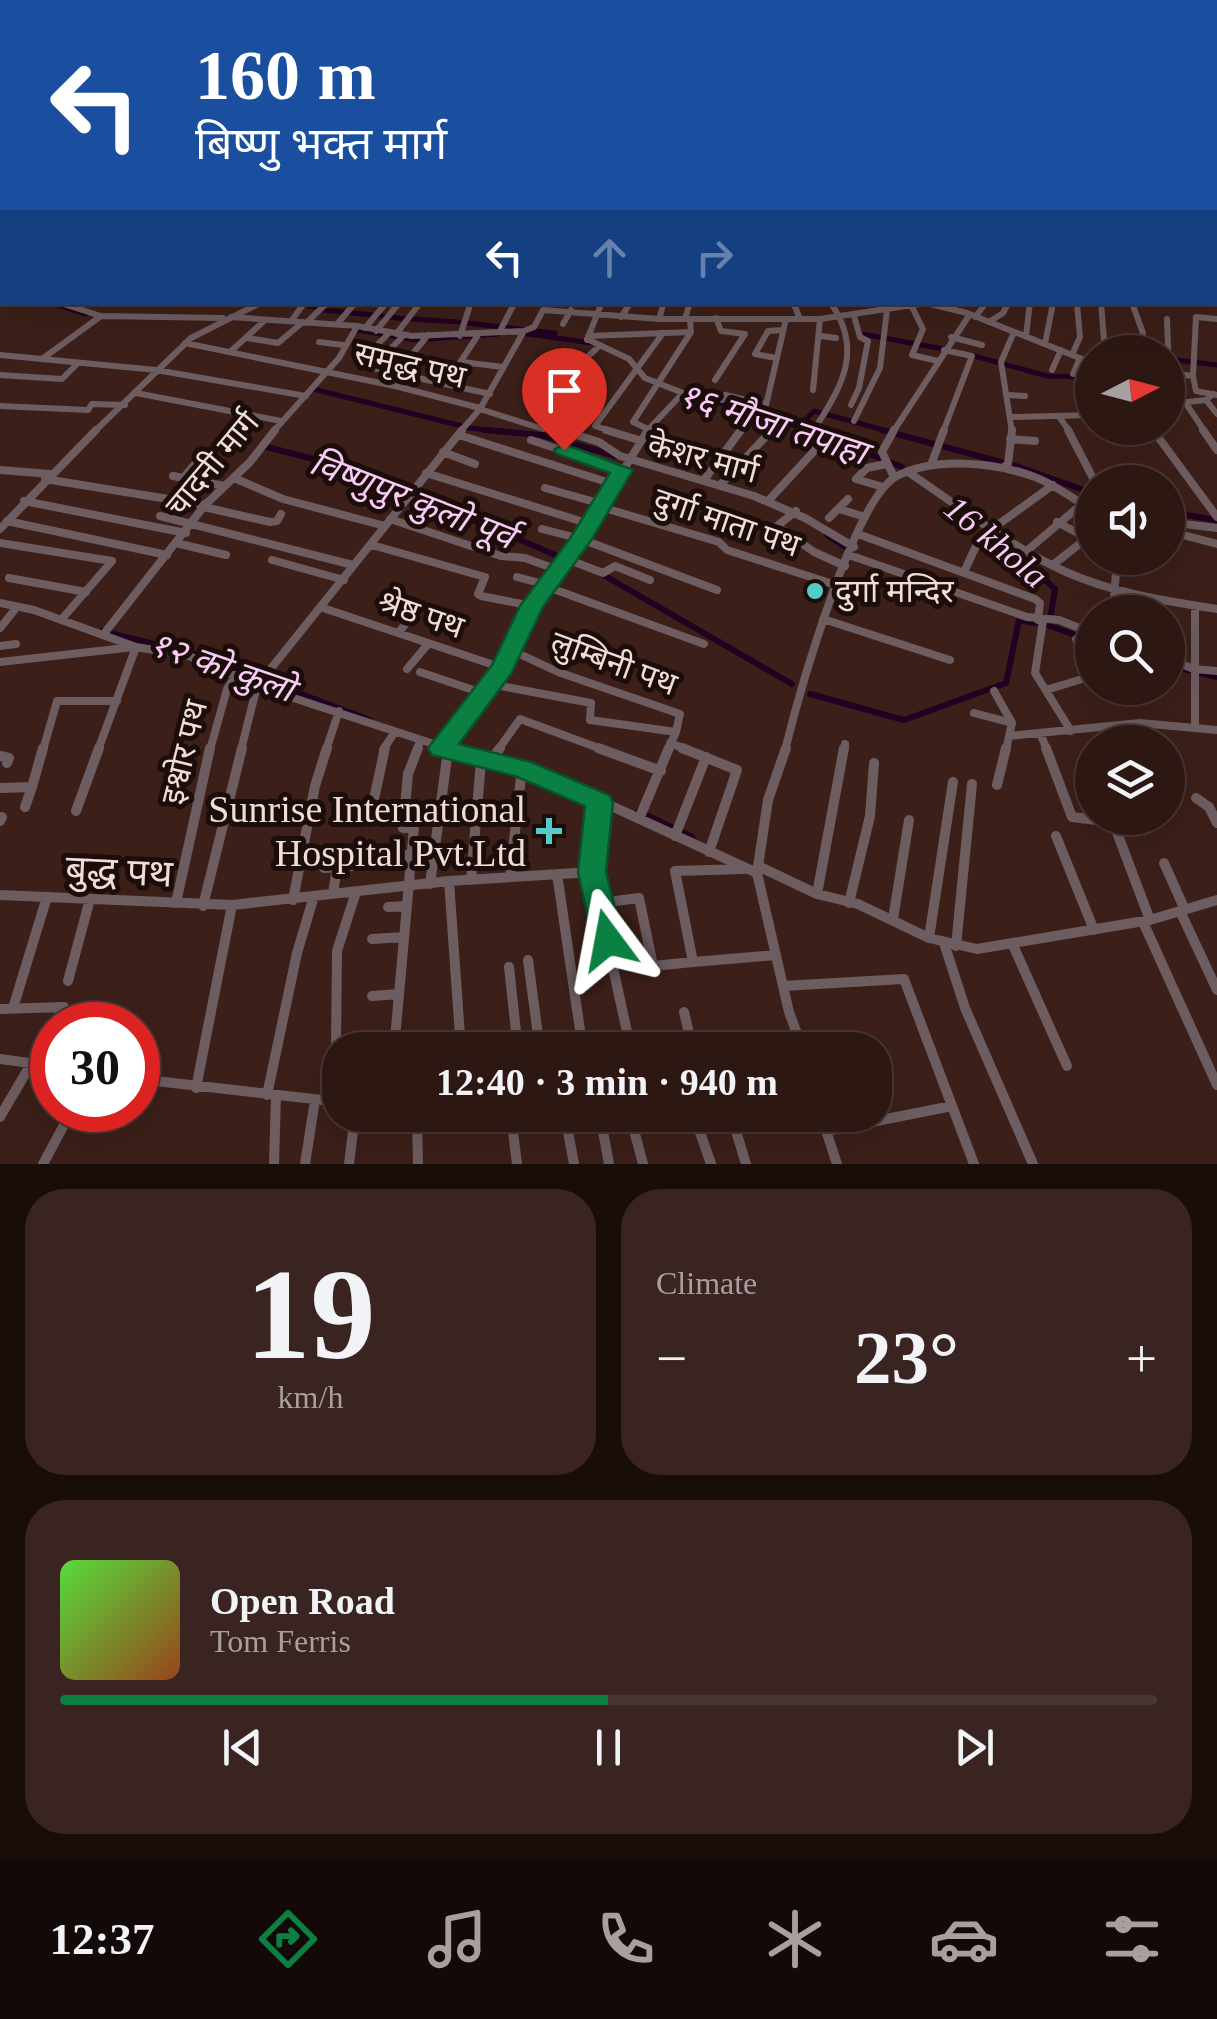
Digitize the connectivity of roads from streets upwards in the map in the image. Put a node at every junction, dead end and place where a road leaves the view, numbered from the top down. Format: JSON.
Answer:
{"nodes":[{"id":1,"x":65,"y":305,"type":"edge"},
{"id":2,"x":256,"y":305,"type":"edge"},
{"id":3,"x":304,"y":305,"type":"edge"},
{"id":4,"x":324,"y":305,"type":"edge"},
{"id":5,"x":353,"y":305,"type":"edge"},
{"id":6,"x":384,"y":305,"type":"edge"},
{"id":7,"x":398,"y":305,"type":"edge"},
{"id":8,"x":419,"y":305,"type":"edge"},
{"id":9,"x":470,"y":305,"type":"edge"},
{"id":10,"x":513,"y":305,"type":"edge"},
{"id":11,"x":601,"y":305,"type":"edge"},
{"id":12,"x":629,"y":305,"type":"edge"},
{"id":13,"x":663,"y":305,"type":"edge"},
{"id":14,"x":690,"y":305,"type":"edge"},
{"id":15,"x":758,"y":305,"type":"edge"},
{"id":16,"x":793,"y":305,"type":"edge"},
{"id":17,"x":832,"y":305,"type":"edge"},
{"id":18,"x":876,"y":305,"type":"edge"},
{"id":19,"x":904,"y":305,"type":"edge"},
{"id":20,"x":934,"y":305,"type":"edge"},
{"id":21,"x":975,"y":305,"type":"edge"},
{"id":22,"x":983,"y":305,"type":"edge"},
{"id":23,"x":1008,"y":305,"type":"edge"},
{"id":24,"x":1030,"y":305,"type":"edge"},
{"id":25,"x":1053,"y":305,"type":"edge"},
{"id":26,"x":1077,"y":305,"type":"edge"},
{"id":27,"x":1102,"y":305,"type":"edge"},
{"id":28,"x":1133,"y":305,"type":"edge"},
{"id":29,"x":571,"y":310,"type":"junction"},
{"id":30,"x":883,"y":310,"type":"junction"},
{"id":31,"x":598,"y":314,"type":"junction"},
{"id":32,"x":971,"y":315,"type":"junction"},
{"id":33,"x":758,"y":316,"type":"junction"},
{"id":34,"x":854,"y":316,"type":"junction"},
{"id":35,"x":99,"y":317,"type":"junction"},
{"id":36,"x":622,"y":317,"type":"junction"},
{"id":37,"x":716,"y":318,"type":"junction"},
{"id":38,"x":841,"y":318,"type":"junction"},
{"id":39,"x":227,"y":319,"type":"junction"},
{"id":40,"x":659,"y":319,"type":"junction"},
{"id":41,"x":688,"y":319,"type":"junction"},
{"id":42,"x":786,"y":319,"type":"junction"},
{"id":43,"x":800,"y":319,"type":"junction"},
{"id":44,"x":820,"y":319,"type":"junction"},
{"id":45,"x":1217,"y":319,"type":"edge"},
{"id":46,"x":1167,"y":320,"type":"dead end"},
{"id":47,"x":263,"y":322,"type":"junction"},
{"id":48,"x":300,"y":322,"type":"junction"},
{"id":49,"x":989,"y":322,"type":"junction"},
{"id":50,"x":337,"y":324,"type":"junction"},
{"id":51,"x":564,"y":324,"type":"dead end"},
{"id":52,"x":361,"y":327,"type":"junction"},
{"id":53,"x":500,"y":328,"type":"junction"},
{"id":54,"x":783,"y":330,"type":"junction"},
{"id":55,"x":376,"y":331,"type":"junction"},
{"id":56,"x":523,"y":332,"type":"junction"},
{"id":57,"x":691,"y":332,"type":"junction"},
{"id":58,"x":1014,"y":332,"type":"junction"},
{"id":59,"x":664,"y":333,"type":"junction"},
{"id":60,"x":634,"y":334,"type":"junction"},
{"id":61,"x":1080,"y":335,"type":"edge"},
{"id":62,"x":1104,"y":335,"type":"edge"},
{"id":63,"x":1143,"y":335,"type":"edge"},
{"id":64,"x":1167,"y":335,"type":"edge"},
{"id":65,"x":395,"y":336,"type":"junction"},
{"id":66,"x":460,"y":336,"type":"junction"},
{"id":67,"x":820,"y":336,"type":"junction"},
{"id":68,"x":1026,"y":336,"type":"junction"},
{"id":69,"x":428,"y":337,"type":"junction"},
{"id":70,"x":478,"y":337,"type":"junction"},
{"id":71,"x":247,"y":338,"type":"junction"},
{"id":72,"x":836,"y":338,"type":"dead end"},
{"id":73,"x":952,"y":338,"type":"junction"},
{"id":74,"x":587,"y":339,"type":"junction"},
{"id":75,"x":320,"y":342,"type":"dead end"},
{"id":76,"x":185,"y":344,"type":"junction"},
{"id":77,"x":1045,"y":344,"type":"junction"},
{"id":78,"x":343,"y":345,"type":"junction"},
{"id":79,"x":982,"y":345,"type":"dead end"},
{"id":80,"x":596,"y":348,"type":"junction"},
{"id":81,"x":945,"y":349,"type":"junction"},
{"id":82,"x":1060,"y":350,"type":"junction"},
{"id":83,"x":230,"y":352,"type":"junction"},
{"id":84,"x":618,"y":353,"type":"junction"},
{"id":85,"x":0,"y":355,"type":"edge"},
{"id":86,"x":1075,"y":356,"type":"edge"},
{"id":87,"x":364,"y":358,"type":"dead end"},
{"id":88,"x":42,"y":359,"type":"junction"},
{"id":89,"x":776,"y":361,"type":"junction"},
{"id":90,"x":938,"y":361,"type":"junction"},
{"id":91,"x":462,"y":362,"type":"junction"},
{"id":92,"x":1075,"y":362,"type":"edge"},
{"id":93,"x":77,"y":364,"type":"junction"},
{"id":94,"x":789,"y":364,"type":"dead end"},
{"id":95,"x":503,"y":368,"type":"junction"},
{"id":96,"x":634,"y":369,"type":"junction"},
{"id":97,"x":156,"y":370,"type":"junction"},
{"id":98,"x":1052,"y":370,"type":"dead end"},
{"id":99,"x":327,"y":372,"type":"junction"},
{"id":100,"x":1193,"y":372,"type":"junction"},
{"id":101,"x":396,"y":373,"type":"junction"},
{"id":102,"x":1185,"y":373,"type":"edge"},
{"id":103,"x":1073,"y":374,"type":"dead end"},
{"id":104,"x":0,"y":375,"type":"edge"},
{"id":105,"x":715,"y":380,"type":"dead end"},
{"id":106,"x":446,"y":384,"type":"junction"},
{"id":107,"x":655,"y":384,"type":"junction"},
{"id":108,"x":813,"y":390,"type":"dead end"},
{"id":109,"x":136,"y":394,"type":"junction"},
{"id":110,"x":490,"y":394,"type":"junction"},
{"id":111,"x":1006,"y":395,"type":"junction"},
{"id":112,"x":306,"y":396,"type":"junction"},
{"id":113,"x":548,"y":396,"type":"dead end"},
{"id":114,"x":1025,"y":396,"type":"dead end"},
{"id":115,"x":1212,"y":396,"type":"edge"},
{"id":116,"x":722,"y":400,"type":"dead end"},
{"id":117,"x":1185,"y":402,"type":"edge"},
{"id":118,"x":1185,"y":403,"type":"edge"},
{"id":119,"x":125,"y":405,"type":"junction"},
{"id":120,"x":0,"y":406,"type":"edge"},
{"id":121,"x":851,"y":406,"type":"dead end"},
{"id":122,"x":480,"y":409,"type":"junction"},
{"id":123,"x":764,"y":412,"type":"junction"},
{"id":124,"x":1217,"y":414,"type":"edge"},
{"id":125,"x":1012,"y":417,"type":"junction"},
{"id":126,"x":1075,"y":417,"type":"edge"},
{"id":127,"x":558,"y":418,"type":"dead end"},
{"id":128,"x":1060,"y":418,"type":"junction"},
{"id":129,"x":280,"y":421,"type":"junction"},
{"id":130,"x":854,"y":422,"type":"dead end"},
{"id":131,"x":817,"y":425,"type":"dead end"},
{"id":132,"x":550,"y":426,"type":"junction"},
{"id":133,"x":648,"y":428,"type":"junction"},
{"id":134,"x":459,"y":435,"type":"junction"},
{"id":135,"x":828,"y":436,"type":"dead end"},
{"id":136,"x":1010,"y":439,"type":"junction"},
{"id":137,"x":530,"y":440,"type":"dead end"},
{"id":138,"x":1035,"y":441,"type":"dead end"},
{"id":139,"x":642,"y":442,"type":"junction"},
{"id":140,"x":1164,"y":445,"type":"edge"},
{"id":141,"x":1217,"y":450,"type":"edge"},
{"id":142,"x":443,"y":452,"type":"junction"},
{"id":143,"x":632,"y":460,"type":"junction"},
{"id":144,"x":195,"y":464,"type":"dead end"},
{"id":145,"x":475,"y":464,"type":"dead end"},
{"id":146,"x":886,"y":464,"type":"junction"},
{"id":147,"x":931,"y":465,"type":"junction"},
{"id":148,"x":1087,"y":465,"type":"edge"},
{"id":149,"x":1005,"y":466,"type":"junction"},
{"id":150,"x":0,"y":470,"type":"edge"},
{"id":151,"x":622,"y":470,"type":"junction"},
{"id":152,"x":908,"y":472,"type":"junction"},
{"id":153,"x":426,"y":473,"type":"junction"},
{"id":154,"x":48,"y":476,"type":"junction"},
{"id":155,"x":173,"y":476,"type":"dead end"},
{"id":156,"x":894,"y":477,"type":"junction"},
{"id":157,"x":183,"y":478,"type":"junction"},
{"id":158,"x":234,"y":478,"type":"junction"},
{"id":159,"x":704,"y":480,"type":"junction"},
{"id":160,"x":613,"y":484,"type":"junction"},
{"id":161,"x":720,"y":484,"type":"junction"},
{"id":162,"x":224,"y":486,"type":"junction"},
{"id":163,"x":1053,"y":486,"type":"junction"},
{"id":164,"x":882,"y":487,"type":"junction"},
{"id":165,"x":545,"y":488,"type":"dead end"},
{"id":166,"x":406,"y":497,"type":"junction"},
{"id":167,"x":848,"y":499,"type":"dead end"},
{"id":168,"x":1075,"y":500,"type":"edge"},
{"id":169,"x":768,"y":501,"type":"junction"},
{"id":170,"x":24,"y":502,"type":"junction"},
{"id":171,"x":602,"y":505,"type":"junction"},
{"id":172,"x":204,"y":506,"type":"junction"},
{"id":173,"x":838,"y":508,"type":"junction"},
{"id":174,"x":447,"y":509,"type":"dead end"},
{"id":175,"x":1075,"y":509,"type":"edge"},
{"id":176,"x":793,"y":513,"type":"junction"},
{"id":177,"x":280,"y":514,"type":"dead end"},
{"id":178,"x":1215,"y":515,"type":"edge"},
{"id":179,"x":160,"y":516,"type":"dead end"},
{"id":180,"x":865,"y":516,"type":"junction"},
{"id":181,"x":829,"y":518,"type":"dead end"},
{"id":182,"x":7,"y":521,"type":"junction"},
{"id":183,"x":387,"y":522,"type":"junction"},
{"id":184,"x":1057,"y":522,"type":"junction"},
{"id":185,"x":194,"y":523,"type":"junction"},
{"id":186,"x":590,"y":524,"type":"junction"},
{"id":187,"x":1185,"y":524,"type":"edge"},
{"id":188,"x":0,"y":528,"type":"edge"},
{"id":189,"x":1217,"y":528,"type":"edge"},
{"id":190,"x":542,"y":529,"type":"dead end"},
{"id":191,"x":992,"y":530,"type":"junction"},
{"id":192,"x":786,"y":532,"type":"junction"},
{"id":193,"x":186,"y":533,"type":"junction"},
{"id":194,"x":858,"y":534,"type":"junction"},
{"id":195,"x":1185,"y":536,"type":"edge"},
{"id":196,"x":581,"y":539,"type":"junction"},
{"id":197,"x":778,"y":542,"type":"dead end"},
{"id":198,"x":0,"y":543,"type":"edge"},
{"id":199,"x":176,"y":543,"type":"junction"},
{"id":200,"x":977,"y":544,"type":"dead end"},
{"id":201,"x":1217,"y":544,"type":"edge"},
{"id":202,"x":372,"y":545,"type":"junction"},
{"id":203,"x":1030,"y":548,"type":"junction"},
{"id":204,"x":851,"y":551,"type":"junction"},
{"id":205,"x":166,"y":555,"type":"junction"},
{"id":206,"x":226,"y":556,"type":"dead end"},
{"id":207,"x":566,"y":559,"type":"junction"},
{"id":208,"x":272,"y":560,"type":"dead end"},
{"id":209,"x":1054,"y":564,"type":"junction"},
{"id":210,"x":354,"y":565,"type":"junction"},
{"id":211,"x":845,"y":566,"type":"junction"},
{"id":212,"x":558,"y":570,"type":"junction"},
{"id":213,"x":964,"y":572,"type":"junction"},
{"id":214,"x":1115,"y":575,"type":"edge"},
{"id":215,"x":517,"y":577,"type":"dead end"},
{"id":216,"x":9,"y":578,"type":"dead end"},
{"id":217,"x":344,"y":580,"type":"junction"},
{"id":218,"x":650,"y":580,"type":"dead end"},
{"id":219,"x":836,"y":585,"type":"junction"},
{"id":220,"x":546,"y":586,"type":"junction"},
{"id":221,"x":717,"y":590,"type":"dead end"},
{"id":222,"x":1114,"y":590,"type":"junction"},
{"id":223,"x":86,"y":592,"type":"junction"},
{"id":224,"x":1114,"y":595,"type":"edge"},
{"id":225,"x":0,"y":604,"type":"edge"},
{"id":226,"x":17,"y":606,"type":"junction"},
{"id":227,"x":532,"y":606,"type":"junction"},
{"id":228,"x":1195,"y":607,"type":"junction"},
{"id":229,"x":323,"y":608,"type":"junction"},
{"id":230,"x":1217,"y":609,"type":"edge"},
{"id":231,"x":415,"y":612,"type":"dead end"},
{"id":232,"x":63,"y":618,"type":"junction"},
{"id":233,"x":823,"y":620,"type":"junction"},
{"id":234,"x":1041,"y":620,"type":"junction"},
{"id":235,"x":1075,"y":626,"type":"edge"},
{"id":236,"x":0,"y":628,"type":"edge"},
{"id":237,"x":399,"y":632,"type":"junction"},
{"id":238,"x":105,"y":633,"type":"junction"},
{"id":239,"x":16,"y":644,"type":"dead end"},
{"id":240,"x":428,"y":644,"type":"junction"},
{"id":241,"x":704,"y":644,"type":"dead end"},
{"id":242,"x":0,"y":646,"type":"edge"},
{"id":243,"x":136,"y":646,"type":"junction"},
{"id":244,"x":512,"y":650,"type":"junction"},
{"id":245,"x":950,"y":660,"type":"dead end"},
{"id":246,"x":0,"y":662,"type":"edge"},
{"id":247,"x":502,"y":668,"type":"junction"},
{"id":248,"x":407,"y":669,"type":"dead end"},
{"id":249,"x":1185,"y":669,"type":"edge"},
{"id":250,"x":1217,"y":671,"type":"edge"},
{"id":251,"x":420,"y":672,"type":"dead end"},
{"id":252,"x":1194,"y":674,"type":"junction"},
{"id":253,"x":236,"y":675,"type":"junction"},
{"id":254,"x":1075,"y":681,"type":"edge"},
{"id":255,"x":490,"y":684,"type":"junction"},
{"id":256,"x":257,"y":686,"type":"junction"},
{"id":257,"x":1046,"y":690,"type":"junction"},
{"id":258,"x":994,"y":691,"type":"dead end"},
{"id":259,"x":482,"y":694,"type":"junction"},
{"id":260,"x":117,"y":701,"type":"junction"},
{"id":261,"x":340,"y":711,"type":"junction"},
{"id":262,"x":974,"y":713,"type":"dead end"},
{"id":263,"x":1012,"y":723,"type":"junction"},
{"id":264,"x":1195,"y":724,"type":"junction"},
{"id":265,"x":1140,"y":725,"type":"edge"},
{"id":266,"x":1217,"y":730,"type":"edge"},
{"id":267,"x":1071,"y":731,"type":"junction"},
{"id":268,"x":1075,"y":731,"type":"edge"},
{"id":269,"x":676,"y":732,"type":"junction"},
{"id":270,"x":394,"y":733,"type":"junction"},
{"id":271,"x":1040,"y":734,"type":"junction"},
{"id":272,"x":1009,"y":736,"type":"junction"},
{"id":273,"x":420,"y":742,"type":"junction"},
{"id":274,"x":670,"y":743,"type":"junction"},
{"id":275,"x":846,"y":744,"type":"dead end"},
{"id":276,"x":444,"y":747,"type":"junction"},
{"id":277,"x":706,"y":757,"type":"junction"},
{"id":278,"x":486,"y":762,"type":"junction"},
{"id":279,"x":874,"y":763,"type":"dead end"},
{"id":280,"x":522,"y":768,"type":"junction"},
{"id":281,"x":660,"y":771,"type":"junction"},
{"id":282,"x":953,"y":782,"type":"dead end"},
{"id":283,"x":972,"y":784,"type":"dead end"},
{"id":284,"x":997,"y":786,"type":"dead end"},
{"id":285,"x":32,"y":787,"type":"junction"},
{"id":286,"x":0,"y":788,"type":"edge"},
{"id":287,"x":1196,"y":798,"type":"dead end"},
{"id":288,"x":374,"y":799,"type":"dead end"},
{"id":289,"x":600,"y":802,"type":"junction"},
{"id":290,"x":25,"y":807,"type":"dead end"},
{"id":291,"x":76,"y":811,"type":"dead end"},
{"id":292,"x":641,"y":816,"type":"junction"},
{"id":293,"x":909,"y":820,"type":"dead end"},
{"id":294,"x":1217,"y":823,"type":"edge"},
{"id":295,"x":677,"y":833,"type":"junction"},
{"id":296,"x":1056,"y":836,"type":"dead end"},
{"id":297,"x":711,"y":849,"type":"junction"},
{"id":298,"x":412,"y":854,"type":"junction"},
{"id":299,"x":388,"y":857,"type":"dead end"},
{"id":300,"x":1164,"y":862,"type":"dead end"},
{"id":301,"x":353,"y":866,"type":"dead end"},
{"id":302,"x":337,"y":867,"type":"junction"},
{"id":303,"x":324,"y":868,"type":"dead end"},
{"id":304,"x":755,"y":869,"type":"junction"},
{"id":305,"x":592,"y":872,"type":"junction"},
{"id":306,"x":556,"y":874,"type":"junction"},
{"id":307,"x":510,"y":876,"type":"junction"},
{"id":308,"x":471,"y":880,"type":"junction"},
{"id":309,"x":449,"y":881,"type":"junction"},
{"id":310,"x":430,"y":884,"type":"junction"},
{"id":311,"x":409,"y":886,"type":"junction"},
{"id":312,"x":356,"y":892,"type":"junction"},
{"id":313,"x":333,"y":894,"type":"junction"},
{"id":314,"x":817,"y":894,"type":"junction"},
{"id":315,"x":0,"y":895,"type":"edge"},
{"id":316,"x":47,"y":896,"type":"junction"},
{"id":317,"x":314,"y":896,"type":"junction"},
{"id":318,"x":90,"y":899,"type":"junction"},
{"id":319,"x":293,"y":900,"type":"junction"},
{"id":320,"x":1214,"y":901,"type":"edge"},
{"id":321,"x":849,"y":902,"type":"junction"},
{"id":322,"x":176,"y":903,"type":"junction"},
{"id":323,"x":600,"y":903,"type":"junction"},
{"id":324,"x":203,"y":906,"type":"junction"},
{"id":325,"x":232,"y":906,"type":"junction"},
{"id":326,"x":407,"y":906,"type":"junction"},
{"id":327,"x":388,"y":907,"type":"dead end"},
{"id":328,"x":1183,"y":910,"type":"junction"},
{"id":329,"x":1217,"y":914,"type":"edge"},
{"id":330,"x":892,"y":919,"type":"junction"},
{"id":331,"x":1147,"y":921,"type":"junction"},
{"id":332,"x":1094,"y":930,"type":"junction"},
{"id":333,"x":404,"y":938,"type":"junction"},
{"id":334,"x":929,"y":938,"type":"junction"},
{"id":335,"x":372,"y":940,"type":"dead end"},
{"id":336,"x":1012,"y":942,"type":"junction"},
{"id":337,"x":950,"y":944,"type":"junction"},
{"id":338,"x":776,"y":954,"type":"junction"},
{"id":339,"x":528,"y":960,"type":"dead end"},
{"id":340,"x":693,"y":962,"type":"junction"},
{"id":341,"x":509,"y":967,"type":"dead end"},
{"id":342,"x":68,"y":981,"type":"dead end"},
{"id":343,"x":784,"y":986,"type":"junction"},
{"id":344,"x":1217,"y":990,"type":"edge"},
{"id":345,"x":399,"y":994,"type":"junction"},
{"id":346,"x":372,"y":996,"type":"dead end"},
{"id":347,"x":6,"y":1008,"type":"edge"},
{"id":348,"x":684,"y":1012,"type":"dead end"},
{"id":349,"x":336,"y":1032,"type":"edge"},
{"id":350,"x":396,"y":1032,"type":"edge"},
{"id":351,"x":460,"y":1032,"type":"edge"},
{"id":352,"x":516,"y":1032,"type":"edge"},
{"id":353,"x":538,"y":1032,"type":"edge"},
{"id":354,"x":580,"y":1032,"type":"edge"},
{"id":355,"x":627,"y":1032,"type":"edge"},
{"id":356,"x":689,"y":1032,"type":"edge"},
{"id":357,"x":797,"y":1032,"type":"edge"},
{"id":358,"x":0,"y":1059,"type":"edge"},
{"id":359,"x":29,"y":1064,"type":"joint"},
{"id":360,"x":1067,"y":1066,"type":"dead end"},
{"id":361,"x":160,"y":1082,"type":"edge"},
{"id":362,"x":1217,"y":1086,"type":"edge"},
{"id":363,"x":196,"y":1088,"type":"junction"},
{"id":364,"x":272,"y":1095,"type":"junction"},
{"id":365,"x":315,"y":1100,"type":"junction"},
{"id":366,"x":322,"y":1100,"type":"edge"},
{"id":367,"x":952,"y":1106,"type":"junction"},
{"id":368,"x":0,"y":1118,"type":"edge"},
{"id":369,"x":892,"y":1118,"type":"edge"},
{"id":370,"x":60,"y":1132,"type":"edge"},
{"id":371,"x":353,"y":1132,"type":"edge"},
{"id":372,"x":418,"y":1132,"type":"edge"},
{"id":373,"x":513,"y":1132,"type":"edge"},
{"id":374,"x":569,"y":1132,"type":"edge"},
{"id":375,"x":603,"y":1132,"type":"edge"},
{"id":376,"x":635,"y":1132,"type":"edge"},
{"id":377,"x":700,"y":1132,"type":"edge"},
{"id":378,"x":736,"y":1132,"type":"edge"},
{"id":379,"x":826,"y":1132,"type":"edge"},
{"id":380,"x":43,"y":1164,"type":"edge"},
{"id":381,"x":274,"y":1164,"type":"edge"},
{"id":382,"x":305,"y":1164,"type":"edge"},
{"id":383,"x":350,"y":1164,"type":"edge"},
{"id":384,"x":418,"y":1164,"type":"edge"},
{"id":385,"x":516,"y":1164,"type":"edge"},
{"id":386,"x":574,"y":1164,"type":"edge"},
{"id":387,"x":609,"y":1164,"type":"edge"},
{"id":388,"x":643,"y":1164,"type":"edge"},
{"id":389,"x":711,"y":1164,"type":"edge"},
{"id":390,"x":746,"y":1164,"type":"edge"},
{"id":391,"x":837,"y":1164,"type":"edge"},
{"id":392,"x":974,"y":1164,"type":"edge"},
{"id":393,"x":1033,"y":1164,"type":"edge"}],
"edges":[{"from":1,"to":35,"type":"street"},
{"from":2,"to":39,"type":"street"},
{"from":3,"to":48,"type":"street"},
{"from":4,"to":48,"type":"street"},
{"from":5,"to":50,"type":"street"},
{"from":6,"to":52,"type":"street","name":"चादनी मार्ग"},
{"from":7,"to":55,"type":"street"},
{"from":8,"to":65,"type":"street"},
{"from":9,"to":66,"type":"street"},
{"from":10,"to":53,"type":"street"},
{"from":11,"to":31,"type":"street"},
{"from":12,"to":36,"type":"street"},
{"from":13,"to":40,"type":"street"},
{"from":14,"to":41,"type":"street"},
{"from":15,"to":33,"type":"street"},
{"from":16,"to":43,"type":"street"},
{"from":17,"to":38,"type":"street"},
{"from":18,"to":30,"type":"street"},
{"from":19,"to":30,"type":"street"},
{"from":19,"to":90,"type":"street"},
{"from":20,"to":32,"type":"street"},
{"from":21,"to":32,"type":"street"},
{"from":22,"to":32,"type":"street"},
{"from":23,"to":49,"type":"street"},
{"from":24,"to":68,"type":"street"},
{"from":25,"to":77,"type":"street"},
{"from":26,"to":61,"type":"street"},
{"from":27,"to":62,"type":"street"},
{"from":28,"to":63,"type":"street"},
{"from":29,"to":31,"type":"street"},
{"from":29,"to":51,"type":"street"},
{"from":29,"to":56,"type":"street"},
{"from":30,"to":34,"type":"street"},
{"from":30,"to":130,"type":"street"},
{"from":31,"to":36,"type":"street"},
{"from":31,"to":74,"type":"street"},
{"from":32,"to":49,"type":"street"},
{"from":32,"to":73,"type":"street"},
{"from":33,"to":37,"type":"street"},
{"from":33,"to":42,"type":"street"},
{"from":34,"to":38,"type":"street"},
{"from":34,"to":121,"type":"street"},
{"from":35,"to":39,"type":"street"},
{"from":35,"to":88,"type":"street"},
{"from":36,"to":40,"type":"street"},
{"from":37,"to":41,"type":"street"},
{"from":37,"to":105,"type":"street"},
{"from":38,"to":44,"type":"street"},
{"from":38,"to":131,"type":"street"},
{"from":39,"to":47,"type":"street"},
{"from":39,"to":76,"type":"street"},
{"from":40,"to":41,"type":"street"},
{"from":41,"to":57,"type":"street"},
{"from":42,"to":43,"type":"street"},
{"from":42,"to":54,"type":"street"},
{"from":43,"to":44,"type":"street"},
{"from":44,"to":67,"type":"street"},
{"from":45,"to":100,"type":"street"},
{"from":46,"to":64,"type":"street"},
{"from":47,"to":48,"type":"street"},
{"from":47,"to":71,"type":"street"},
{"from":48,"to":50,"type":"street"},
{"from":48,"to":71,"type":"street"},
{"from":49,"to":58,"type":"street"},
{"from":50,"to":52,"type":"street"},
{"from":52,"to":55,"type":"street"},
{"from":52,"to":78,"type":"street","name":"चादनी मार्ग"},
{"from":53,"to":56,"type":"street"},
{"from":53,"to":70,"type":"street"},
{"from":54,"to":89,"type":"street"},
{"from":54,"to":89,"type":"street"},
{"from":55,"to":65,"type":"street"},
{"from":56,"to":95,"type":"street"},
{"from":57,"to":59,"type":"street"},
{"from":57,"to":107,"type":"street"},
{"from":58,"to":68,"type":"street"},
{"from":58,"to":111,"type":"street"},
{"from":59,"to":60,"type":"street"},
{"from":59,"to":96,"type":"street"},
{"from":60,"to":74,"type":"street"},
{"from":60,"to":84,"type":"street"},
{"from":65,"to":69,"type":"street"},
{"from":65,"to":87,"type":"street"},
{"from":65,"to":101,"type":"street"},
{"from":66,"to":69,"type":"street"},
{"from":66,"to":70,"type":"street"},
{"from":67,"to":72,"type":"street"},
{"from":67,"to":108,"type":"street"},
{"from":68,"to":77,"type":"street"},
{"from":69,"to":101,"type":"street"},
{"from":70,"to":91,"type":"street"},
{"from":71,"to":83,"type":"street"},
{"from":73,"to":79,"type":"street"},
{"from":73,"to":81,"type":"street"},
{"from":74,"to":80,"type":"street"},
{"from":74,"to":84,"type":"street"},
{"from":75,"to":78,"type":"street"},
{"from":76,"to":83,"type":"street","name":"समृद्ध पथ"},
{"from":76,"to":97,"type":"street"},
{"from":77,"to":82,"type":"street"},
{"from":78,"to":99,"type":"street","name":"चादनी मार्ग"},
{"from":80,"to":96,"type":"street"},
{"from":80,"to":113,"type":"street"},
{"from":81,"to":90,"type":"street"},
{"from":81,"to":147,"type":"street"},
{"from":82,"to":86,"type":"street"},
{"from":82,"to":98,"type":"street"},
{"from":83,"to":99,"type":"street","name":"समृद्ध पथ"},
{"from":84,"to":96,"type":"street"},
{"from":85,"to":88,"type":"street"},
{"from":88,"to":93,"type":"street"},
{"from":89,"to":94,"type":"street"},
{"from":89,"to":123,"type":"street"},
{"from":90,"to":146,"type":"street"},
{"from":91,"to":95,"type":"street"},
{"from":91,"to":106,"type":"street"},
{"from":92,"to":103,"type":"street"},
{"from":93,"to":97,"type":"street"},
{"from":93,"to":104,"type":"street"},
{"from":95,"to":110,"type":"street"},
{"from":96,"to":107,"type":"street"},
{"from":96,"to":139,"type":"street"},
{"from":97,"to":109,"type":"street"},
{"from":97,"to":112,"type":"street"},
{"from":99,"to":112,"type":"street","name":"चादनी मार्ग"},
{"from":99,"to":122,"type":"street","name":"समृद्ध पथ"},
{"from":100,"to":102,"type":"street"},
{"from":100,"to":115,"type":"street"},
{"from":101,"to":106,"type":"street"},
{"from":106,"to":110,"type":"street"},
{"from":107,"to":133,"type":"street"},
{"from":107,"to":133,"type":"street"},
{"from":109,"to":119,"type":"street"},
{"from":109,"to":129,"type":"street"},
{"from":110,"to":122,"type":"street"},
{"from":111,"to":114,"type":"street"},
{"from":111,"to":125,"type":"street"},
{"from":112,"to":129,"type":"street","name":"चादनी मार्ग"},
{"from":115,"to":117,"type":"street"},
{"from":115,"to":124,"type":"street"},
{"from":116,"to":123,"type":"street"},
{"from":118,"to":141,"type":"street"},
{"from":119,"to":120,"type":"street"},
{"from":119,"to":154,"type":"street"},
{"from":122,"to":132,"type":"street","name":"समृद्ध पथ"},
{"from":122,"to":134,"type":"street"},
{"from":123,"to":159,"type":"street"},
{"from":123,"to":161,"type":"street"},
{"from":125,"to":128,"type":"street"},
{"from":125,"to":136,"type":"street"},
{"from":126,"to":128,"type":"street"},
{"from":127,"to":132,"type":"street"},
{"from":128,"to":148,"type":"street"},
{"from":129,"to":158,"type":"street","name":"चादनी मार्ग"},
{"from":132,"to":143,"type":"street","name":"समृद्ध पथ"},
{"from":133,"to":139,"type":"street"},
{"from":134,"to":142,"type":"street"},
{"from":134,"to":160,"type":"street"},
{"from":135,"to":169,"type":"street"},
{"from":136,"to":138,"type":"street"},
{"from":136,"to":149,"type":"street"},
{"from":137,"to":151,"type":"street"},
{"from":139,"to":143,"type":"street"},
{"from":140,"to":178,"type":"street"},
{"from":142,"to":145,"type":"street"},
{"from":142,"to":153,"type":"street"},
{"from":143,"to":151,"type":"street","name":"केशर मार्ग"},
{"from":143,"to":159,"type":"street","name":"केशर मार्ग"},
{"from":144,"to":157,"type":"street"},
{"from":146,"to":156,"type":"street"},
{"from":146,"to":164,"type":"street"},
{"from":147,"to":149,"type":"street"},
{"from":147,"to":152,"type":"street"},
{"from":149,"to":163,"type":"street"},
{"from":150,"to":154,"type":"street"},
{"from":151,"to":160,"type":"street","name":"केशर मार्ग"},
{"from":152,"to":156,"type":"street"},
{"from":152,"to":191,"type":"street"},
{"from":153,"to":166,"type":"street"},
{"from":153,"to":186,"type":"street"},
{"from":154,"to":170,"type":"street"},
{"from":154,"to":172,"type":"street"},
{"from":155,"to":157,"type":"street"},
{"from":156,"to":164,"type":"street"},
{"from":157,"to":162,"type":"street"},
{"from":158,"to":162,"type":"street","name":"चादनी मार्ग"},
{"from":158,"to":183,"type":"street"},
{"from":159,"to":161,"type":"street","name":"केशर मार्ग"},
{"from":160,"to":171,"type":"street","name":"केशर मार्ग"},
{"from":161,"to":169,"type":"street","name":"केशर मार्ग"},
{"from":162,"to":172,"type":"street","name":"चादनी मार्ग"},
{"from":163,"to":168,"type":"street"},
{"from":163,"to":191,"type":"street"},
{"from":164,"to":180,"type":"street"},
{"from":165,"to":171,"type":"street","name":"दुर्गा माता पथ"},
{"from":166,"to":174,"type":"street"},
{"from":166,"to":183,"type":"street"},
{"from":167,"to":173,"type":"street"},
{"from":169,"to":176,"type":"street","name":"केशर मार्ग"},
{"from":170,"to":182,"type":"street"},
{"from":170,"to":193,"type":"street"},
{"from":171,"to":186,"type":"street","name":"केशर मार्ग"},
{"from":171,"to":219,"type":"street","name":"दुर्गा माता पथ"},
{"from":172,"to":177,"type":"street"},
{"from":172,"to":185,"type":"street","name":"चादनी मार्ग"},
{"from":173,"to":180,"type":"street"},
{"from":173,"to":181,"type":"street"},
{"from":175,"to":184,"type":"street"},
{"from":176,"to":192,"type":"street"},
{"from":176,"to":204,"type":"street","name":"केशर मार्ग"},
{"from":179,"to":185,"type":"street"},
{"from":180,"to":194,"type":"street"},
{"from":182,"to":188,"type":"street"},
{"from":182,"to":205,"type":"street"},
{"from":183,"to":202,"type":"street"},
{"from":183,"to":212,"type":"street"},
{"from":184,"to":203,"type":"street"},
{"from":184,"to":209,"type":"street"},
{"from":185,"to":193,"type":"street","name":"चादनी मार्ग"},
{"from":185,"to":210,"type":"street"},
{"from":186,"to":196,"type":"street","name":"केशर मार्ग"},
{"from":187,"to":189,"type":"street"},
{"from":190,"to":196,"type":"street"},
{"from":191,"to":203,"type":"street"},
{"from":192,"to":197,"type":"street"},
{"from":192,"to":211,"type":"street"},
{"from":193,"to":199,"type":"street","name":"चादनी मार्ग"},
{"from":194,"to":204,"type":"street"},
{"from":194,"to":213,"type":"street"},
{"from":195,"to":201,"type":"street"},
{"from":196,"to":207,"type":"street","name":"केशर मार्ग"},
{"from":196,"to":221,"type":"street"},
{"from":198,"to":223,"type":"street"},
{"from":199,"to":205,"type":"street","name":"चादनी मार्ग"},
{"from":199,"to":206,"type":"street"},
{"from":200,"to":213,"type":"street"},
{"from":202,"to":210,"type":"street"},
{"from":202,"to":227,"type":"street"},
{"from":203,"to":209,"type":"street"},
{"from":204,"to":211,"type":"street"},
{"from":204,"to":234,"type":"street","name":"केशर मार्ग"},
{"from":205,"to":238,"type":"street","name":"चादनी मार्ग"},
{"from":207,"to":212,"type":"street","name":"केशर मार्ग"},
{"from":207,"to":218,"type":"street"},
{"from":208,"to":217,"type":"street"},
{"from":209,"to":222,"type":"street"},
{"from":210,"to":217,"type":"street"},
{"from":211,"to":219,"type":"street"},
{"from":212,"to":220,"type":"street","name":"केशर मार्ग"},
{"from":213,"to":234,"type":"street"},
{"from":214,"to":222,"type":"street"},
{"from":215,"to":220,"type":"street"},
{"from":216,"to":223,"type":"street"},
{"from":217,"to":229,"type":"street"},
{"from":219,"to":233,"type":"street"},
{"from":220,"to":227,"type":"street","name":"केशर मार्ग"},
{"from":220,"to":241,"type":"street"},
{"from":222,"to":224,"type":"street"},
{"from":222,"to":228,"type":"street"},
{"from":223,"to":232,"type":"street"},
{"from":225,"to":226,"type":"street"},
{"from":226,"to":232,"type":"street"},
{"from":226,"to":236,"type":"street"},
{"from":227,"to":244,"type":"street","name":"केशर मार्ग"},
{"from":228,"to":230,"type":"street"},
{"from":228,"to":252,"type":"street"},
{"from":229,"to":237,"type":"street","name":"श्रेष्ठ पथ"},
{"from":229,"to":256,"type":"street"},
{"from":231,"to":237,"type":"street"},
{"from":232,"to":238,"type":"street"},
{"from":233,"to":245,"type":"street"},
{"from":233,"to":304,"type":"street"},
{"from":234,"to":235,"type":"street","name":"केशर मार्ग"},
{"from":234,"to":257,"type":"street"},
{"from":237,"to":240,"type":"street","name":"श्रेष्ठ पथ"},
{"from":238,"to":243,"type":"street"},
{"from":239,"to":242,"type":"street"},
{"from":240,"to":247,"type":"street","name":"श्रेष्ठ पथ"},
{"from":240,"to":248,"type":"street"},
{"from":243,"to":246,"type":"street"},
{"from":243,"to":253,"type":"street"},
{"from":243,"to":260,"type":"street"},
{"from":244,"to":247,"type":"street","name":"केशर मार्ग"},
{"from":244,"to":269,"type":"street","name":"लुम्बिनी पथ"},
{"from":247,"to":255,"type":"street","name":"केशर मार्ग"},
{"from":249,"to":252,"type":"street"},
{"from":250,"to":252,"type":"street"},
{"from":251,"to":259,"type":"street"},
{"from":252,"to":264,"type":"street"},
{"from":253,"to":256,"type":"street"},
{"from":253,"to":322,"type":"street","name":"इश्वोर पथ"},
{"from":254,"to":257,"type":"street"},
{"from":255,"to":259,"type":"street","name":"केशर मार्ग"},
{"from":255,"to":269,"type":"street"},
{"from":256,"to":261,"type":"street"},
{"from":256,"to":324,"type":"street"},
{"from":257,"to":267,"type":"street"},
{"from":258,"to":263,"type":"street"},
{"from":259,"to":276,"type":"street","name":"केशर मार्ग"},
{"from":260,"to":285,"type":"street"},
{"from":260,"to":291,"type":"street"},
{"from":261,"to":270,"type":"street"},
{"from":261,"to":319,"type":"street"},
{"from":262,"to":263,"type":"street"},
{"from":263,"to":272,"type":"street"},
{"from":264,"to":265,"type":"street"},
{"from":264,"to":266,"type":"street"},
{"from":267,"to":268,"type":"street"},
{"from":267,"to":271,"type":"street"},
{"from":269,"to":274,"type":"street"},
{"from":270,"to":273,"type":"street"},
{"from":270,"to":288,"type":"street"},
{"from":271,"to":272,"type":"street"},
{"from":271,"to":331,"type":"street"},
{"from":272,"to":284,"type":"street"},
{"from":273,"to":276,"type":"street"},
{"from":273,"to":298,"type":"street"},
{"from":274,"to":277,"type":"street"},
{"from":274,"to":281,"type":"street"},
{"from":275,"to":314,"type":"street"},
{"from":276,"to":278,"type":"street"},
{"from":276,"to":310,"type":"street"},
{"from":277,"to":295,"type":"street"},
{"from":277,"to":297,"type":"street"},
{"from":278,"to":280,"type":"street"},
{"from":278,"to":281,"type":"street"},
{"from":278,"to":308,"type":"street"},
{"from":279,"to":321,"type":"street"},
{"from":280,"to":289,"type":"street"},
{"from":280,"to":307,"type":"street"},
{"from":281,"to":292,"type":"street"},
{"from":282,"to":334,"type":"street"},
{"from":283,"to":337,"type":"street"},
{"from":285,"to":286,"type":"street"},
{"from":285,"to":290,"type":"street"},
{"from":287,"to":294,"type":"street"},
{"from":289,"to":292,"type":"street"},
{"from":289,"to":305,"type":"street"},
{"from":292,"to":295,"type":"street"},
{"from":293,"to":330,"type":"street"},
{"from":295,"to":297,"type":"street"},
{"from":296,"to":332,"type":"street"},
{"from":297,"to":304,"type":"street"},
{"from":298,"to":299,"type":"street"},
{"from":298,"to":311,"type":"street"},
{"from":300,"to":328,"type":"street"},
{"from":301,"to":302,"type":"street"},
{"from":302,"to":303,"type":"street"},
{"from":302,"to":313,"type":"street"},
{"from":304,"to":314,"type":"street"},
{"from":304,"to":338,"type":"street"},
{"from":304,"to":340,"type":"street"},
{"from":305,"to":306,"type":"street","name":"बुद्ध पथ"},
{"from":305,"to":323,"type":"street"},
{"from":306,"to":307,"type":"street","name":"बुद्ध पथ"},
{"from":306,"to":354,"type":"street"},
{"from":307,"to":308,"type":"street","name":"बुद्ध पथ"},
{"from":308,"to":309,"type":"street","name":"बुद्ध पथ"},
{"from":309,"to":310,"type":"street","name":"बुद्ध पथ"},
{"from":309,"to":351,"type":"street"},
{"from":310,"to":311,"type":"street","name":"बुद्ध पथ"},
{"from":311,"to":312,"type":"street","name":"बुद्ध पथ"},
{"from":311,"to":326,"type":"street"},
{"from":312,"to":313,"type":"street","name":"बुद्ध पथ"},
{"from":312,"to":349,"type":"street"},
{"from":313,"to":317,"type":"street","name":"बुद्ध पथ"},
{"from":314,"to":321,"type":"street"},
{"from":315,"to":316,"type":"street","name":"बुद्ध पथ"},
{"from":316,"to":318,"type":"street","name":"बुद्ध पथ"},
{"from":316,"to":347,"type":"street"},
{"from":317,"to":319,"type":"street","name":"बुद्ध पथ"},
{"from":317,"to":364,"type":"street"},
{"from":318,"to":322,"type":"street","name":"बुद्ध पथ"},
{"from":318,"to":342,"type":"street"},
{"from":319,"to":325,"type":"street","name":"बुद्ध पथ"},
{"from":320,"to":328,"type":"street"},
{"from":320,"to":329,"type":"street"},
{"from":321,"to":330,"type":"street"},
{"from":322,"to":324,"type":"street","name":"बुद्ध पथ"},
{"from":323,"to":340,"type":"street"},
{"from":323,"to":355,"type":"street"},
{"from":324,"to":325,"type":"street","name":"बुद्ध पथ"},
{"from":325,"to":363,"type":"street"},
{"from":326,"to":327,"type":"street"},
{"from":326,"to":333,"type":"street"},
{"from":328,"to":331,"type":"street"},
{"from":328,"to":344,"type":"street"},
{"from":330,"to":334,"type":"street"},
{"from":331,"to":332,"type":"street"},
{"from":331,"to":362,"type":"street"},
{"from":332,"to":336,"type":"street"},
{"from":333,"to":335,"type":"street"},
{"from":333,"to":345,"type":"street"},
{"from":334,"to":337,"type":"street"},
{"from":336,"to":337,"type":"street"},
{"from":336,"to":360,"type":"street"},
{"from":337,"to":393,"type":"street"},
{"from":338,"to":340,"type":"street"},
{"from":338,"to":343,"type":"street"},
{"from":339,"to":353,"type":"street"},
{"from":341,"to":352,"type":"street"},
{"from":343,"to":357,"type":"street"},
{"from":343,"to":367,"type":"street"},
{"from":345,"to":346,"type":"street"},
{"from":345,"to":350,"type":"street"},
{"from":348,"to":356,"type":"street"},
{"from":358,"to":359,"type":"street"},
{"from":359,"to":368,"type":"street"},
{"from":361,"to":363,"type":"street"},
{"from":363,"to":364,"type":"street"},
{"from":364,"to":365,"type":"street"},
{"from":364,"to":381,"type":"street"},
{"from":365,"to":366,"type":"street"},
{"from":365,"to":382,"type":"street"},
{"from":367,"to":369,"type":"street"},
{"from":367,"to":392,"type":"street"},
{"from":370,"to":380,"type":"street"},
{"from":371,"to":383,"type":"street"},
{"from":372,"to":384,"type":"street"},
{"from":373,"to":385,"type":"street"},
{"from":374,"to":386,"type":"street"},
{"from":375,"to":387,"type":"street"},
{"from":376,"to":388,"type":"street"},
{"from":377,"to":389,"type":"street"},
{"from":378,"to":390,"type":"street"},
{"from":379,"to":391,"type":"street"}]}
